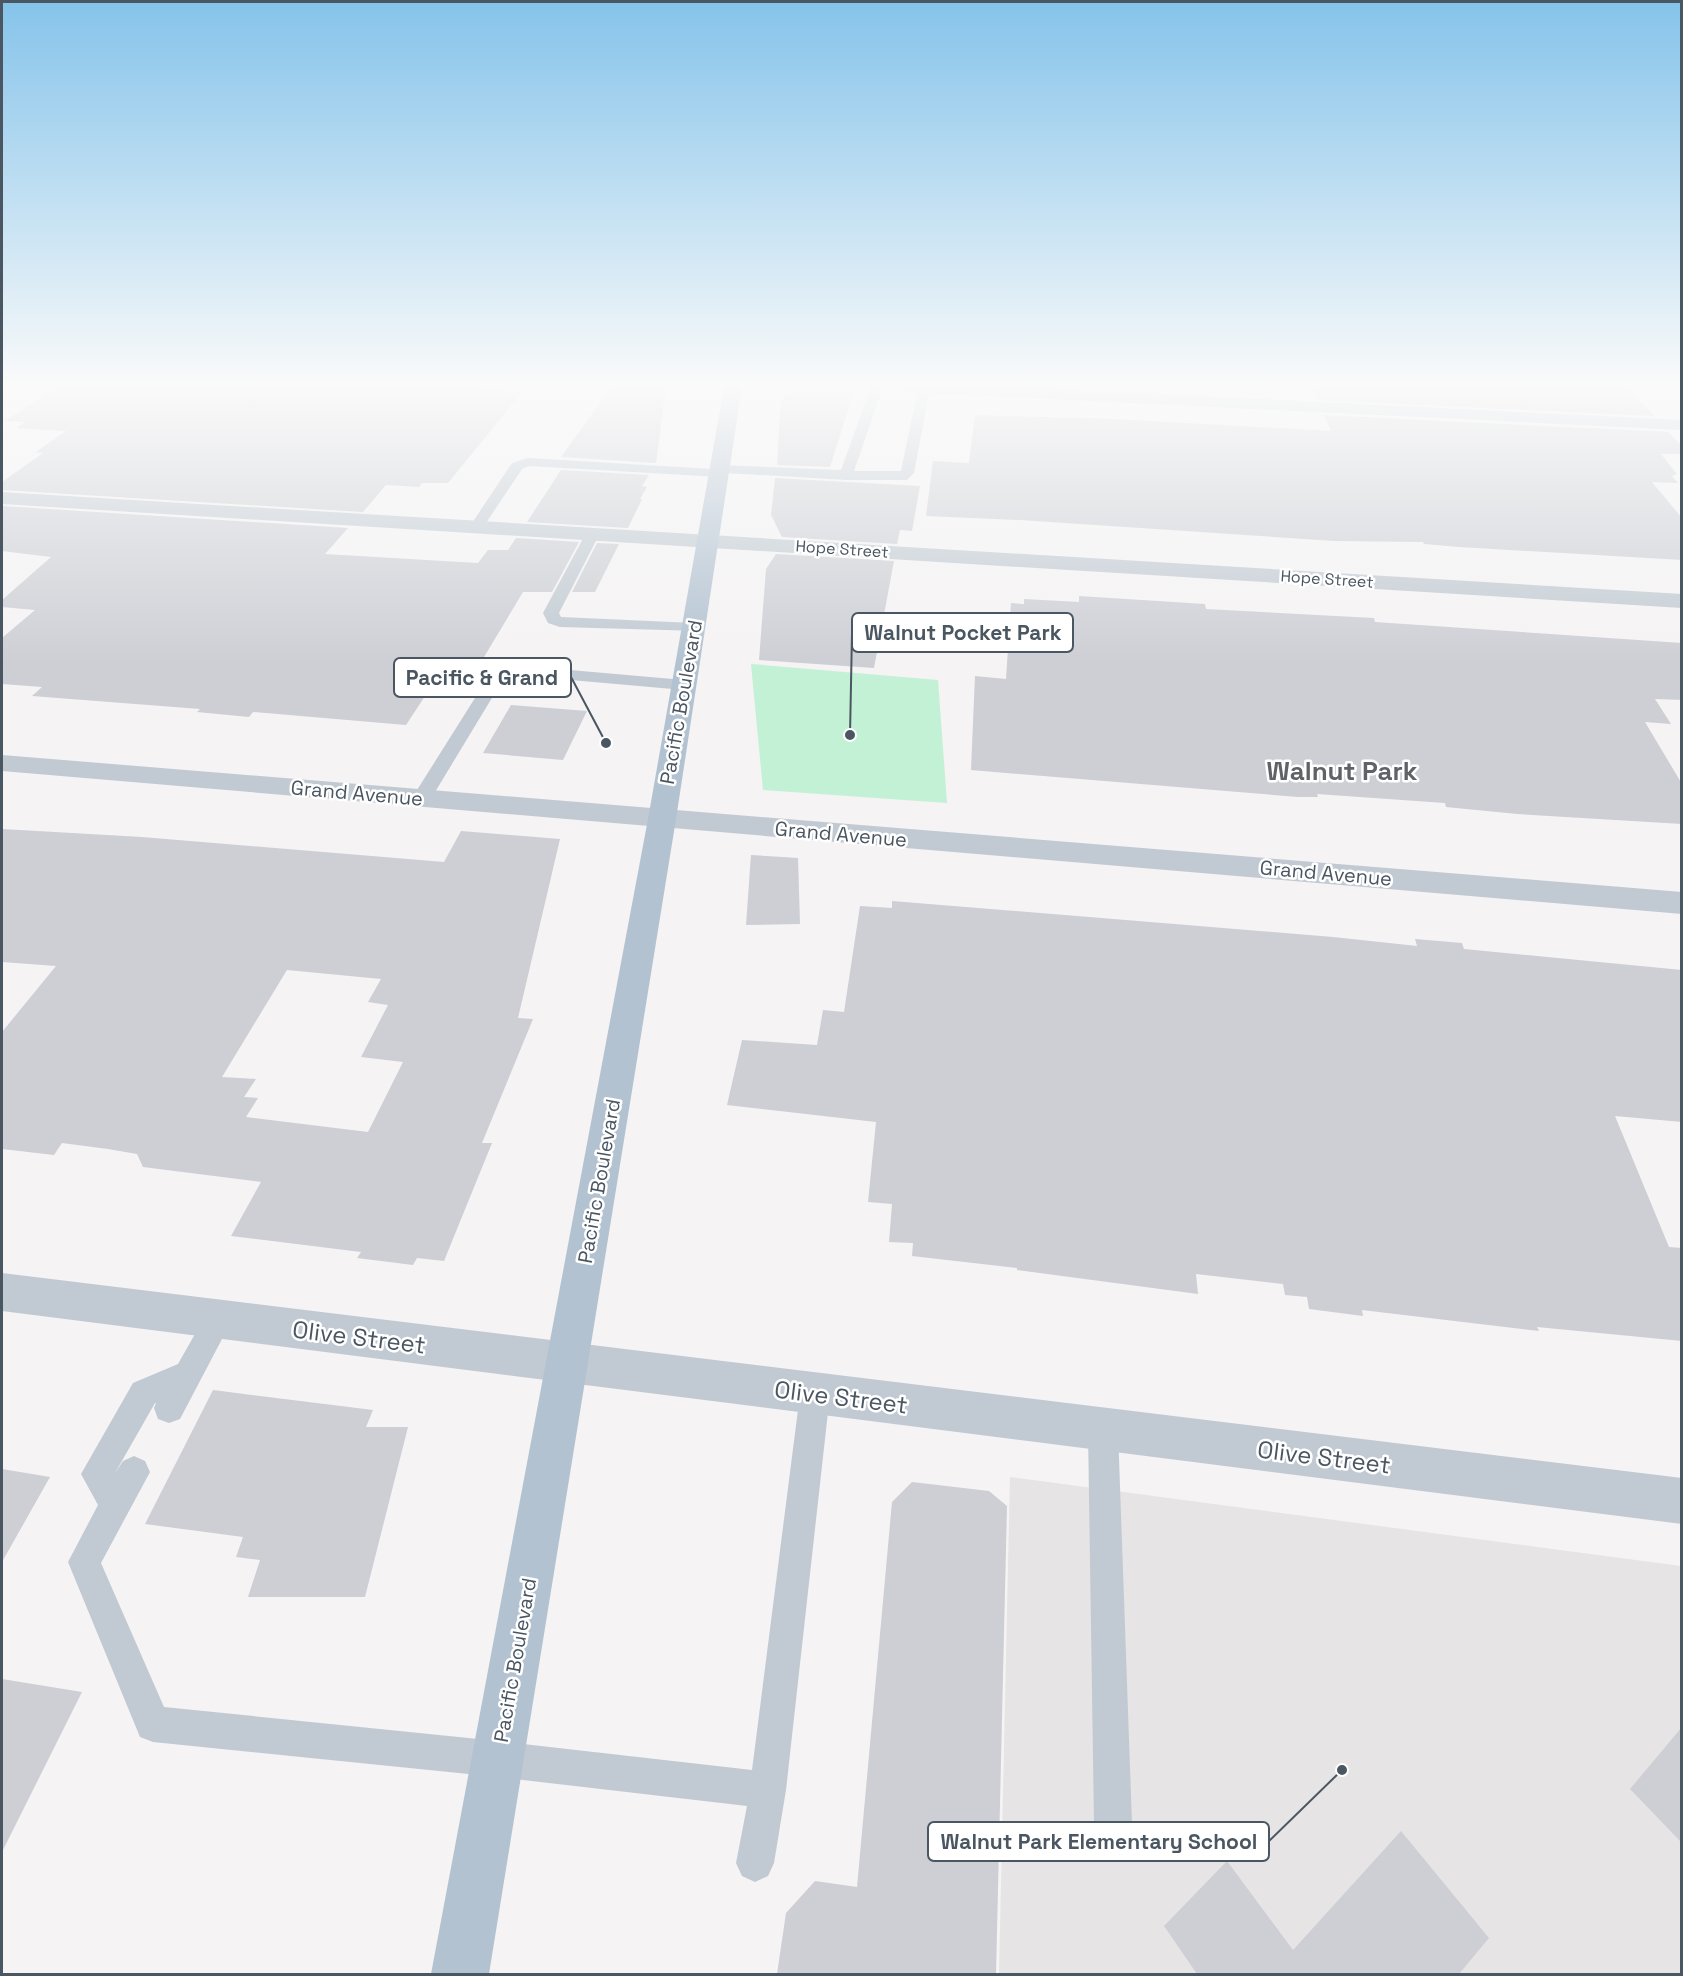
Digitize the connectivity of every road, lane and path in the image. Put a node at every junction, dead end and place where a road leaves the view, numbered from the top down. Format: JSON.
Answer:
{"nodes":[{"id":1,"x":508,"y":479,"type":"edge"},
{"id":2,"x":718,"y":479,"type":"edge"},
{"id":3,"x":2,"y":498,"type":"edge"},
{"id":4,"x":477,"y":526,"type":"junction"},
{"id":5,"x":593,"y":533,"type":"junction"},
{"id":6,"x":709,"y":540,"type":"junction"},
{"id":7,"x":1682,"y":601,"type":"edge"},
{"id":8,"x":694,"y":628,"type":"junction"},
{"id":9,"x":684,"y":685,"type":"junction"},
{"id":10,"x":2,"y":763,"type":"edge"},
{"id":11,"x":422,"y":798,"type":"junction"},
{"id":12,"x":662,"y":819,"type":"junction"},
{"id":13,"x":1682,"y":903,"type":"edge"},
{"id":14,"x":2,"y":1293,"type":"edge"},
{"id":15,"x":218,"y":1320,"type":"junction"},
{"id":16,"x":568,"y":1363,"type":"junction"},
{"id":17,"x":188,"y":1374,"type":"junction"},
{"id":18,"x":815,"y":1394,"type":"junction"},
{"id":19,"x":169,"y":1408,"type":"dead end"},
{"id":20,"x":1102,"y":1430,"type":"junction"},
{"id":21,"x":134,"y":1472,"type":"dead end"},
{"id":22,"x":1682,"y":1501,"type":"edge"},
{"id":23,"x":116,"y":1504,"type":"junction"},
{"id":24,"x":498,"y":1759,"type":"junction"},
{"id":25,"x":768,"y":1790,"type":"junction"},
{"id":26,"x":1113,"y":1823,"type":"dead end"},
{"id":27,"x":754,"y":1863,"type":"dead end"},
{"id":28,"x":460,"y":1974,"type":"edge"}],
"edges":[{"from":1,"to":4,"type":"lane"},
{"from":2,"to":6,"type":"main road","name":"Pacific Boulevard"},
{"from":3,"to":4,"type":"street","name":"Hope Street"},
{"from":4,"to":5,"type":"street","name":"Hope Street"},
{"from":5,"to":6,"type":"street","name":"Hope Street"},
{"from":5,"to":8,"type":"lane"},
{"from":6,"to":7,"type":"street","name":"Hope Street"},
{"from":6,"to":8,"type":"main road","name":"Pacific Boulevard"},
{"from":8,"to":9,"type":"main road","name":"Pacific Boulevard"},
{"from":9,"to":11,"type":"lane"},
{"from":9,"to":12,"type":"main road","name":"Pacific Boulevard"},
{"from":10,"to":11,"type":"street","name":"Grand Avenue"},
{"from":11,"to":12,"type":"street","name":"Grand Avenue"},
{"from":12,"to":13,"type":"street","name":"Grand Avenue"},
{"from":12,"to":16,"type":"main road","name":"Pacific Boulevard"},
{"from":14,"to":15,"type":"street","name":"Olive Street"},
{"from":15,"to":16,"type":"street","name":"Olive Street"},
{"from":15,"to":17,"type":"lane"},
{"from":16,"to":18,"type":"street","name":"Olive Street"},
{"from":16,"to":24,"type":"main road","name":"Pacific Boulevard"},
{"from":17,"to":19,"type":"lane"},
{"from":17,"to":23,"type":"lane"},
{"from":18,"to":20,"type":"street","name":"Olive Street"},
{"from":18,"to":25,"type":"lane"},
{"from":20,"to":22,"type":"street","name":"Olive Street"},
{"from":20,"to":26,"type":"lane"},
{"from":21,"to":23,"type":"lane"},
{"from":23,"to":24,"type":"lane"},
{"from":24,"to":25,"type":"lane"},
{"from":24,"to":28,"type":"main road","name":"Pacific Boulevard"},
{"from":25,"to":27,"type":"lane"}]}
